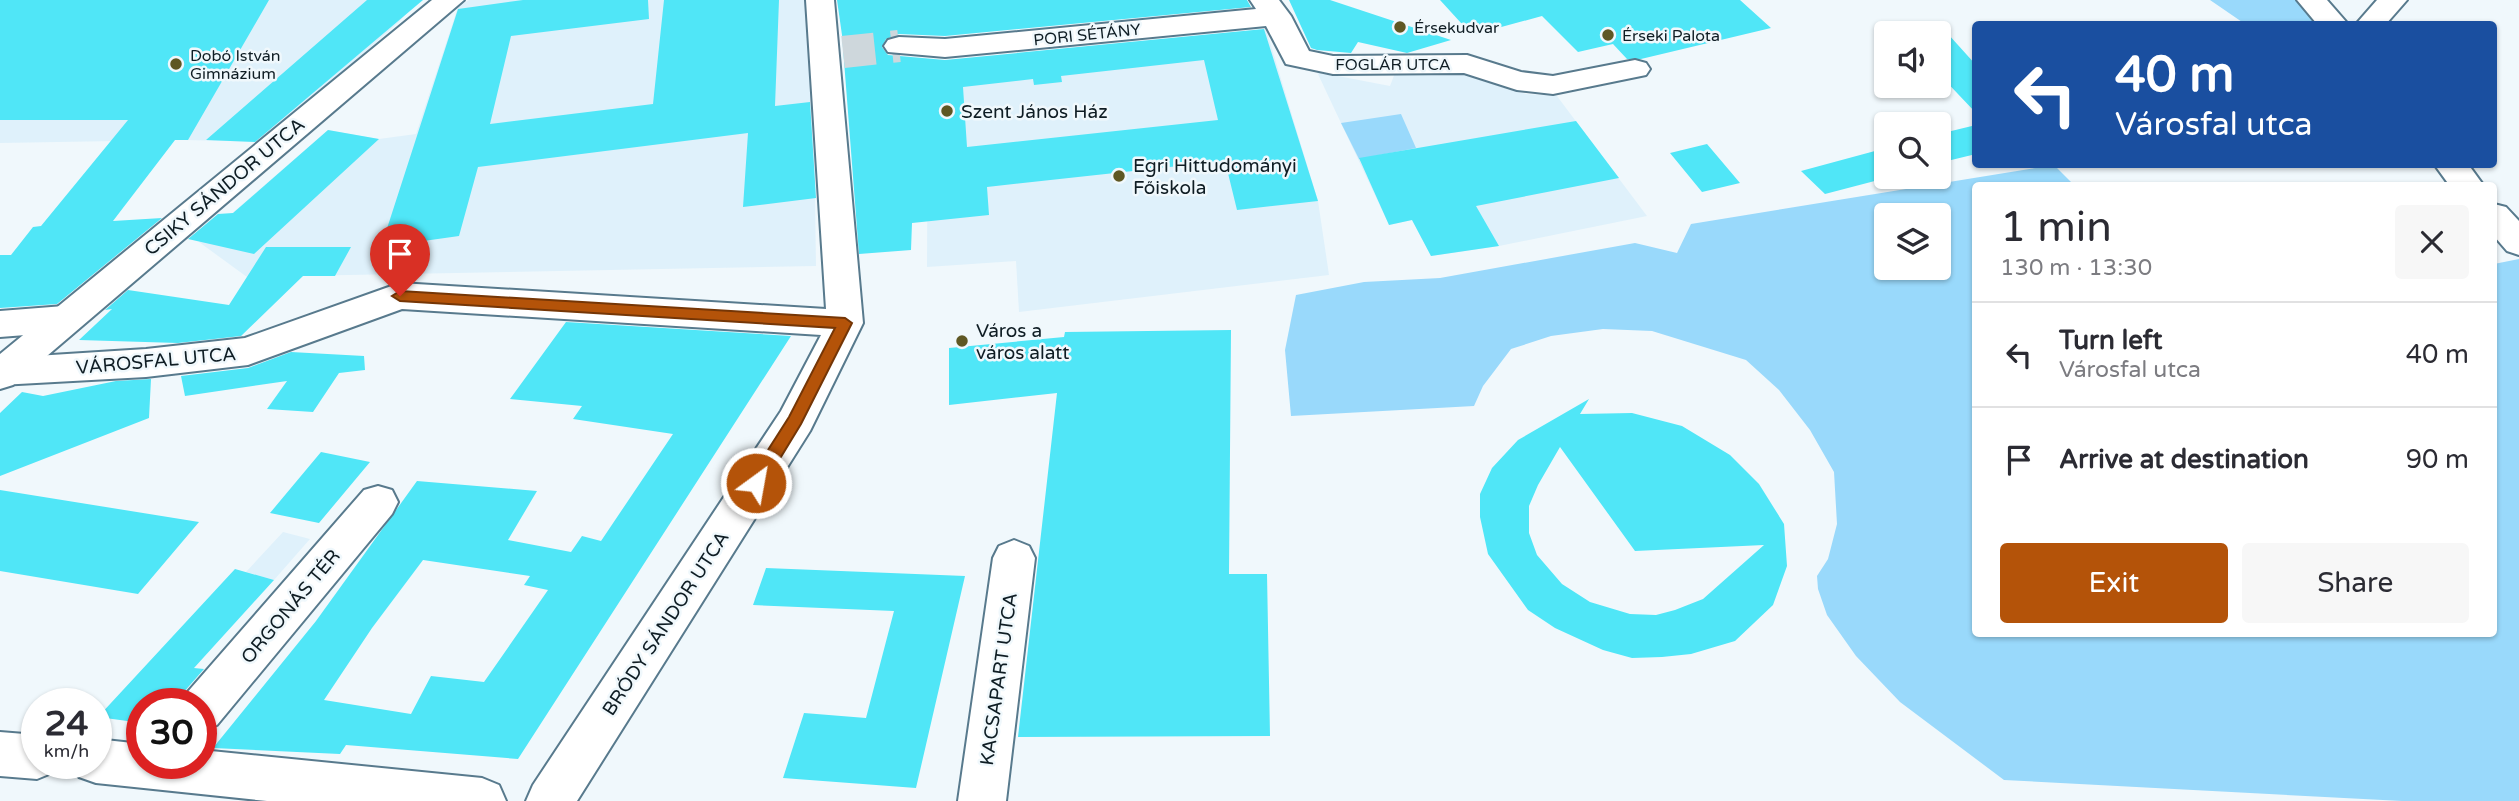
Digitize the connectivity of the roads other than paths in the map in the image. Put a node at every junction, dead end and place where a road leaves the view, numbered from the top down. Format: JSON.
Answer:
{"nodes":[{"id":1,"x":450,"y":0,"type":"edge"},
{"id":2,"x":820,"y":0,"type":"edge"},
{"id":3,"x":2311,"y":0,"type":"edge"},
{"id":4,"x":2390,"y":1,"type":"edge"},
{"id":5,"x":1270,"y":8,"type":"edge"},
{"id":6,"x":2330,"y":21,"type":"edge"},
{"id":7,"x":2373,"y":21,"type":"edge"},
{"id":8,"x":899,"y":46,"type":"tunnel mouth"},
{"id":9,"x":1635,"y":69,"type":"dead end"},
{"id":10,"x":2453,"y":168,"type":"edge"},
{"id":11,"x":2465,"y":182,"type":"edge"},
{"id":12,"x":2497,"y":218,"type":"edge"},
{"id":13,"x":2519,"y":243,"type":"edge"},
{"id":14,"x":64,"y":319,"type":"junction"},
{"id":15,"x":845,"y":323,"type":"junction"},
{"id":16,"x":0,"y":324,"type":"edge"},
{"id":17,"x":2,"y":374,"type":"edge"},
{"id":18,"x":378,"y":502,"type":"dead end"},
{"id":19,"x":1014,"y":558,"type":"dead end"},
{"id":20,"x":217,"y":691,"type":"edge"},
{"id":21,"x":0,"y":754,"type":"edge"},
{"id":22,"x":21,"y":756,"type":"edge"},
{"id":23,"x":217,"y":775,"type":"edge"},
{"id":24,"x":331,"y":794,"type":"edge"},
{"id":25,"x":482,"y":801,"type":"edge"},
{"id":26,"x":550,"y":801,"type":"edge"},
{"id":27,"x":982,"y":801,"type":"edge"}],
"edges":[{"from":1,"to":14,"type":"street","name":"CSIKY SÁNDOR UTCA"},
{"from":2,"to":15,"type":"street"},
{"from":3,"to":6,"type":"street"},
{"from":4,"to":7,"type":"street"},
{"from":5,"to":8,"type":"street","name":"PORI SÉTÁNY"},
{"from":5,"to":9,"type":"street","name":"FOGLÁR UTCA"},
{"from":10,"to":11,"type":"street"},
{"from":12,"to":13,"type":"street"},
{"from":14,"to":16,"type":"street"},
{"from":14,"to":17,"type":"street","name":"CSIKY SÁNDOR UTCA"},
{"from":15,"to":17,"type":"street","name":"VÁROSFAL UTCA"},
{"from":15,"to":26,"type":"street","name":"BRÓDY SÁNDOR UTCA"},
{"from":18,"to":20,"type":"street","name":"ORGONÁS TÉR"},
{"from":19,"to":27,"type":"street","name":"KACSAPART UTCA"},
{"from":21,"to":22,"type":"street"},
{"from":23,"to":24,"type":"street"},
{"from":24,"to":25,"type":"street"}]}
